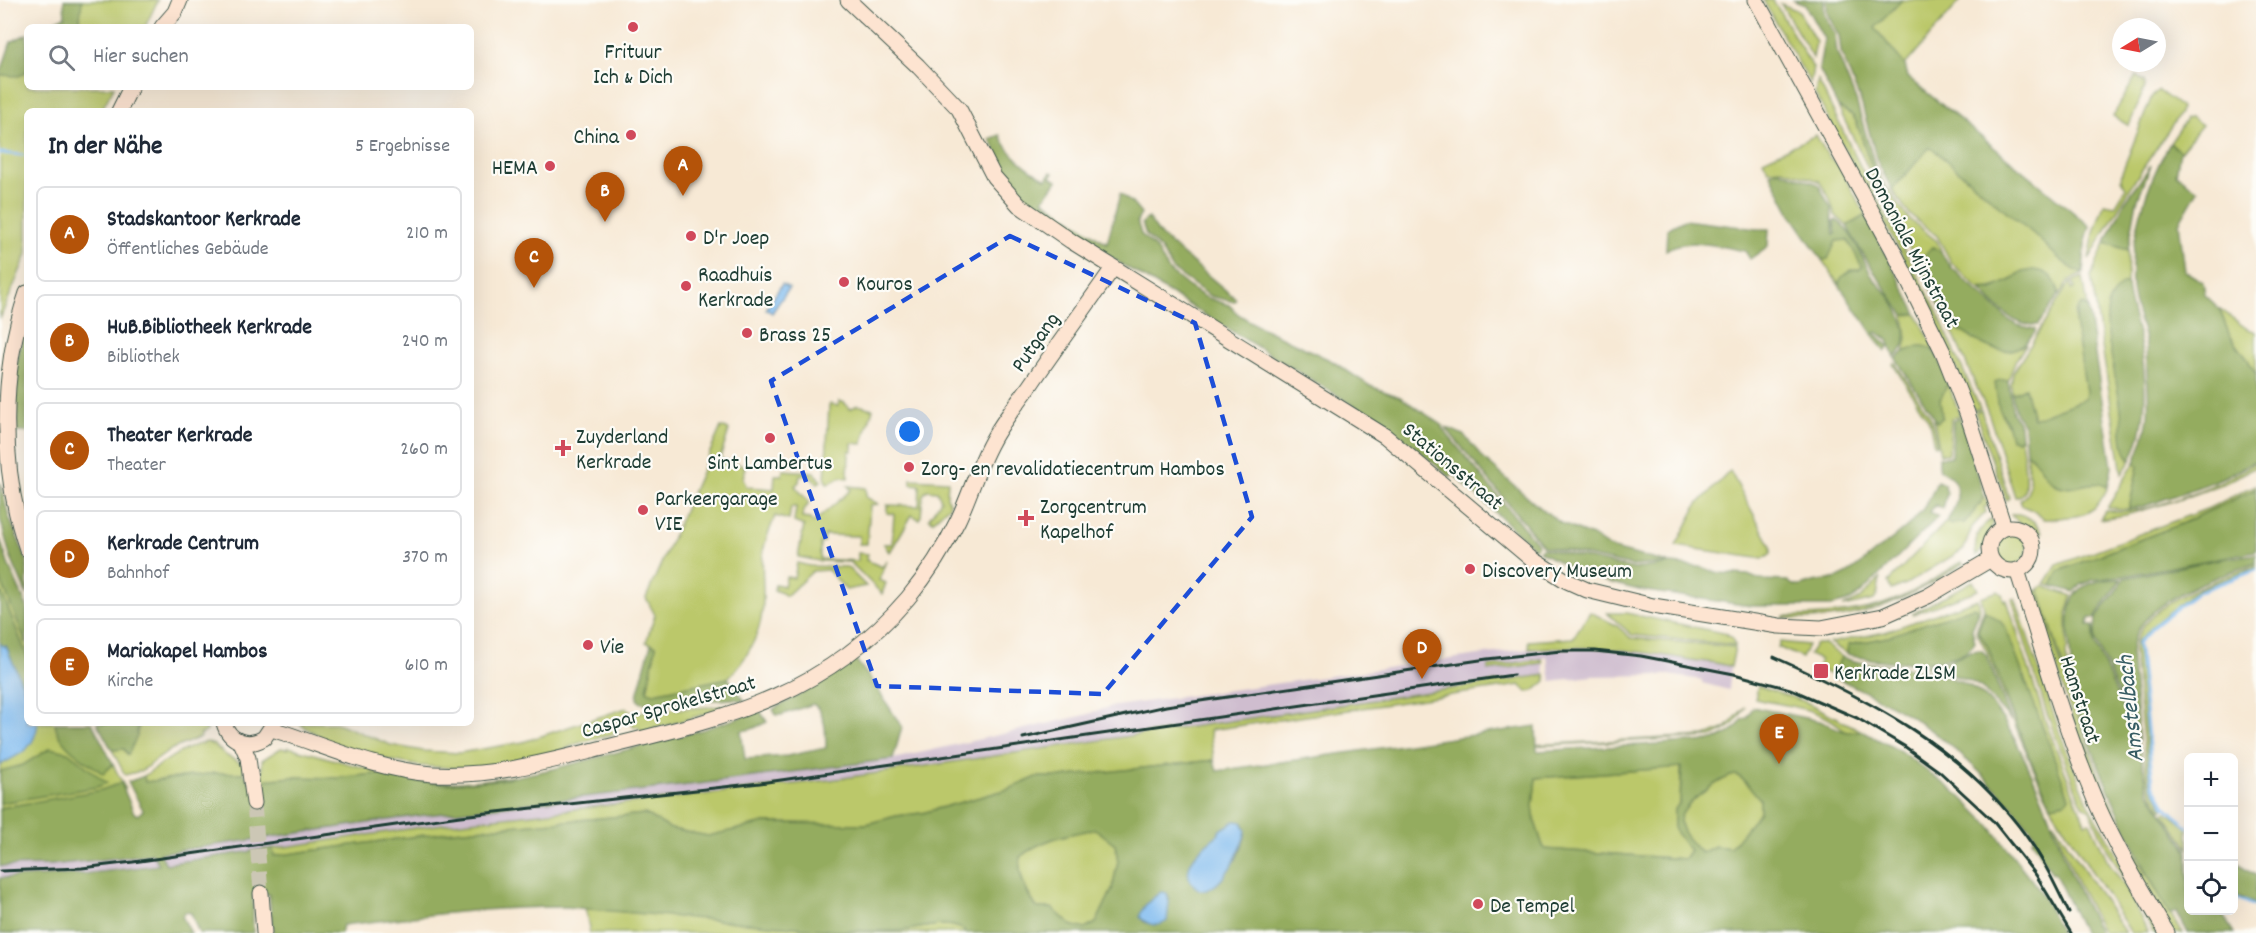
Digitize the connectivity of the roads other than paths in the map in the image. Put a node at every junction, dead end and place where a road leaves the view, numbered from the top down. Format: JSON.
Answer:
{"nodes":[{"id":1,"x":170,"y":0,"type":"edge"},
{"id":2,"x":180,"y":0,"type":"edge"},
{"id":3,"x":848,"y":0,"type":"edge"},
{"id":4,"x":1756,"y":0,"type":"edge"},
{"id":5,"x":163,"y":24,"type":"edge"},
{"id":6,"x":164,"y":24,"type":"edge"},
{"id":7,"x":130,"y":90,"type":"edge"},
{"id":8,"x":120,"y":108,"type":"edge"},
{"id":9,"x":1113,"y":268,"type":"junction"},
{"id":10,"x":24,"y":301,"type":"edge"},
{"id":11,"x":992,"y":440,"type":"joint"},
{"id":12,"x":2004,"y":527,"type":"junction"},
{"id":13,"x":24,"y":542,"type":"edge"},
{"id":14,"x":1991,"y":559,"type":"junction"},
{"id":15,"x":2017,"y":570,"type":"junction"},
{"id":16,"x":225,"y":726,"type":"edge"},
{"id":17,"x":273,"y":726,"type":"edge"},
{"id":18,"x":259,"y":741,"type":"junction"},
{"id":19,"x":241,"y":742,"type":"junction"},
{"id":20,"x":253,"y":783,"type":"junction"},
{"id":21,"x":254,"y":803,"type":"tunnel mouth"},
{"id":22,"x":261,"y":893,"type":"tunnel mouth"},
{"id":23,"x":264,"y":933,"type":"edge"},
{"id":24,"x":2167,"y":933,"type":"edge"}],
"edges":[{"from":1,"to":5,"type":"main road"},
{"from":2,"to":6,"type":"main road"},
{"from":3,"to":9,"type":"main road","name":"Stationsstraat"},
{"from":4,"to":12,"type":"main road","name":"Domaniale Mijnstraat"},
{"from":7,"to":8,"type":"main road"},
{"from":9,"to":11,"type":"main road","name":"Putgang"},
{"from":9,"to":14,"type":"main road","name":"Stationsstraat"},
{"from":10,"to":13,"type":"main road"},
{"from":11,"to":17,"type":"main road","name":"Caspar Sprokelstraat"},
{"from":12,"to":14,"type":"main road"},
{"from":12,"to":15,"type":"main road"},
{"from":14,"to":15,"type":"main road"},
{"from":15,"to":24,"type":"main road","name":"Hamstraat"},
{"from":16,"to":19,"type":"main road"},
{"from":17,"to":18,"type":"main road"},
{"from":18,"to":19,"type":"main road"},
{"from":18,"to":20,"type":"main road"},
{"from":19,"to":20,"type":"main road"},
{"from":20,"to":21,"type":"main road"},
{"from":22,"to":23,"type":"main road"}]}
